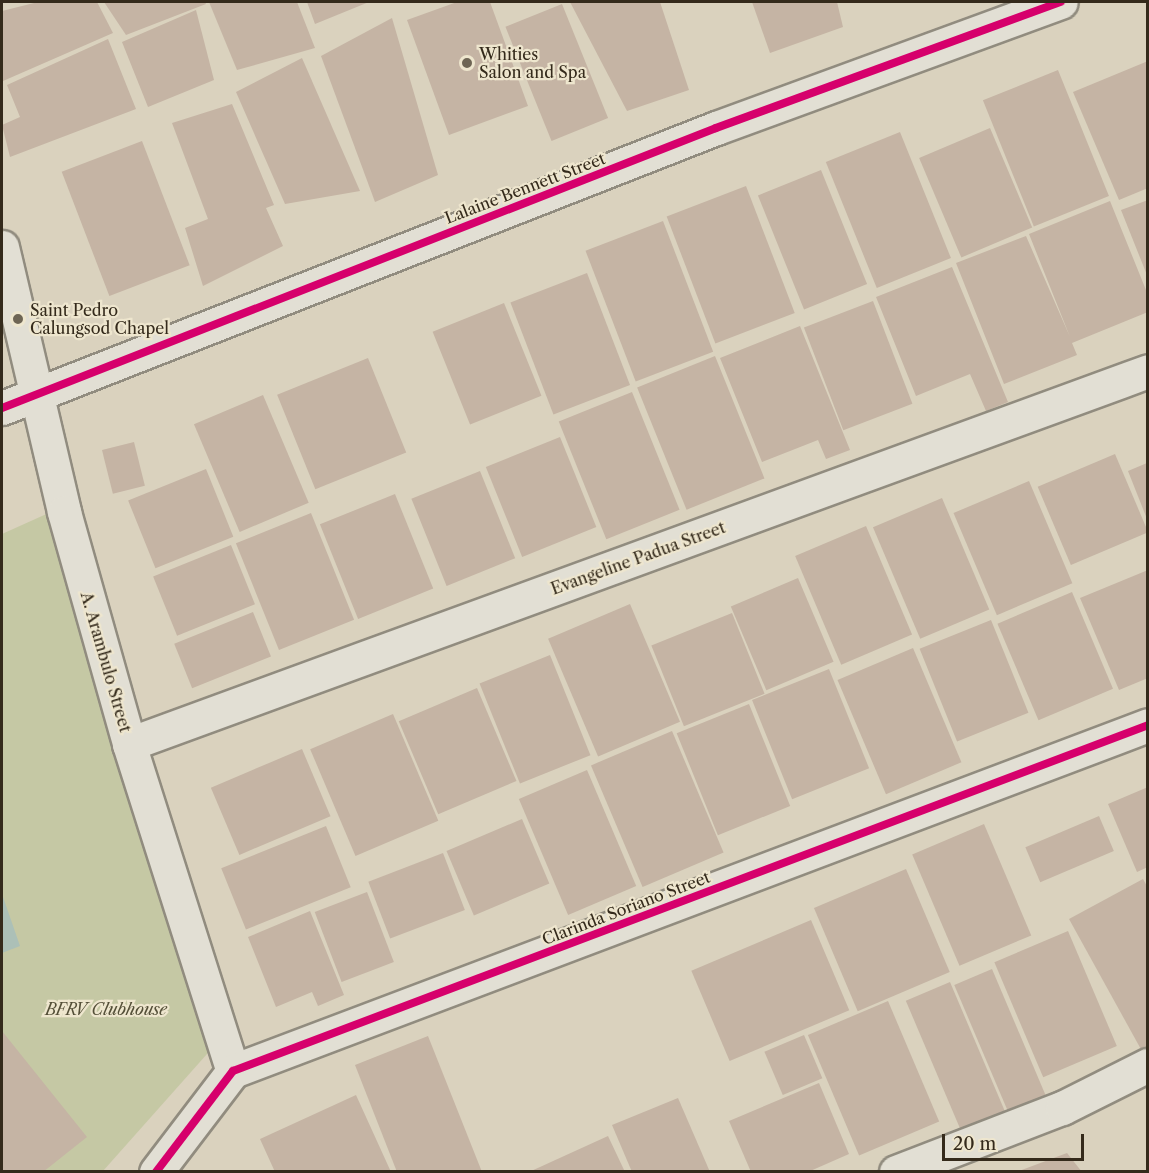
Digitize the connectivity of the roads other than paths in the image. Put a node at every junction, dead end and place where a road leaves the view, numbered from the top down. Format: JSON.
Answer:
{"nodes":[{"id":1,"x":1061,"y":2,"type":"edge"},
{"id":2,"x":2,"y":247,"type":"edge"},
{"id":3,"x":1148,"y":371,"type":"edge"},
{"id":4,"x":35,"y":392,"type":"junction"},
{"id":5,"x":2,"y":408,"type":"edge"},
{"id":6,"x":1148,"y":725,"type":"edge"},
{"id":7,"x":129,"y":744,"type":"junction"},
{"id":8,"x":1148,"y":1065,"type":"edge"},
{"id":9,"x":233,"y":1071,"type":"junction"},
{"id":10,"x":156,"y":1172,"type":"edge"},
{"id":11,"x":896,"y":1172,"type":"edge"}],
"edges":[{"from":1,"to":4,"type":"street","name":"Lalaine Bennett Street"},
{"from":2,"to":4,"type":"street","name":"A. Arambulo Street"},
{"from":3,"to":7,"type":"street","name":"Evangeline Padua Street"},
{"from":4,"to":5,"type":"street","name":"Lalaine Bennett Street"},
{"from":4,"to":7,"type":"street","name":"A. Arambulo Street"},
{"from":6,"to":9,"type":"street","name":"Clarinda Soriano Street"},
{"from":7,"to":9,"type":"street","name":"A. Arambulo Street"},
{"from":8,"to":11,"type":"street"},
{"from":9,"to":10,"type":"street"}]}
